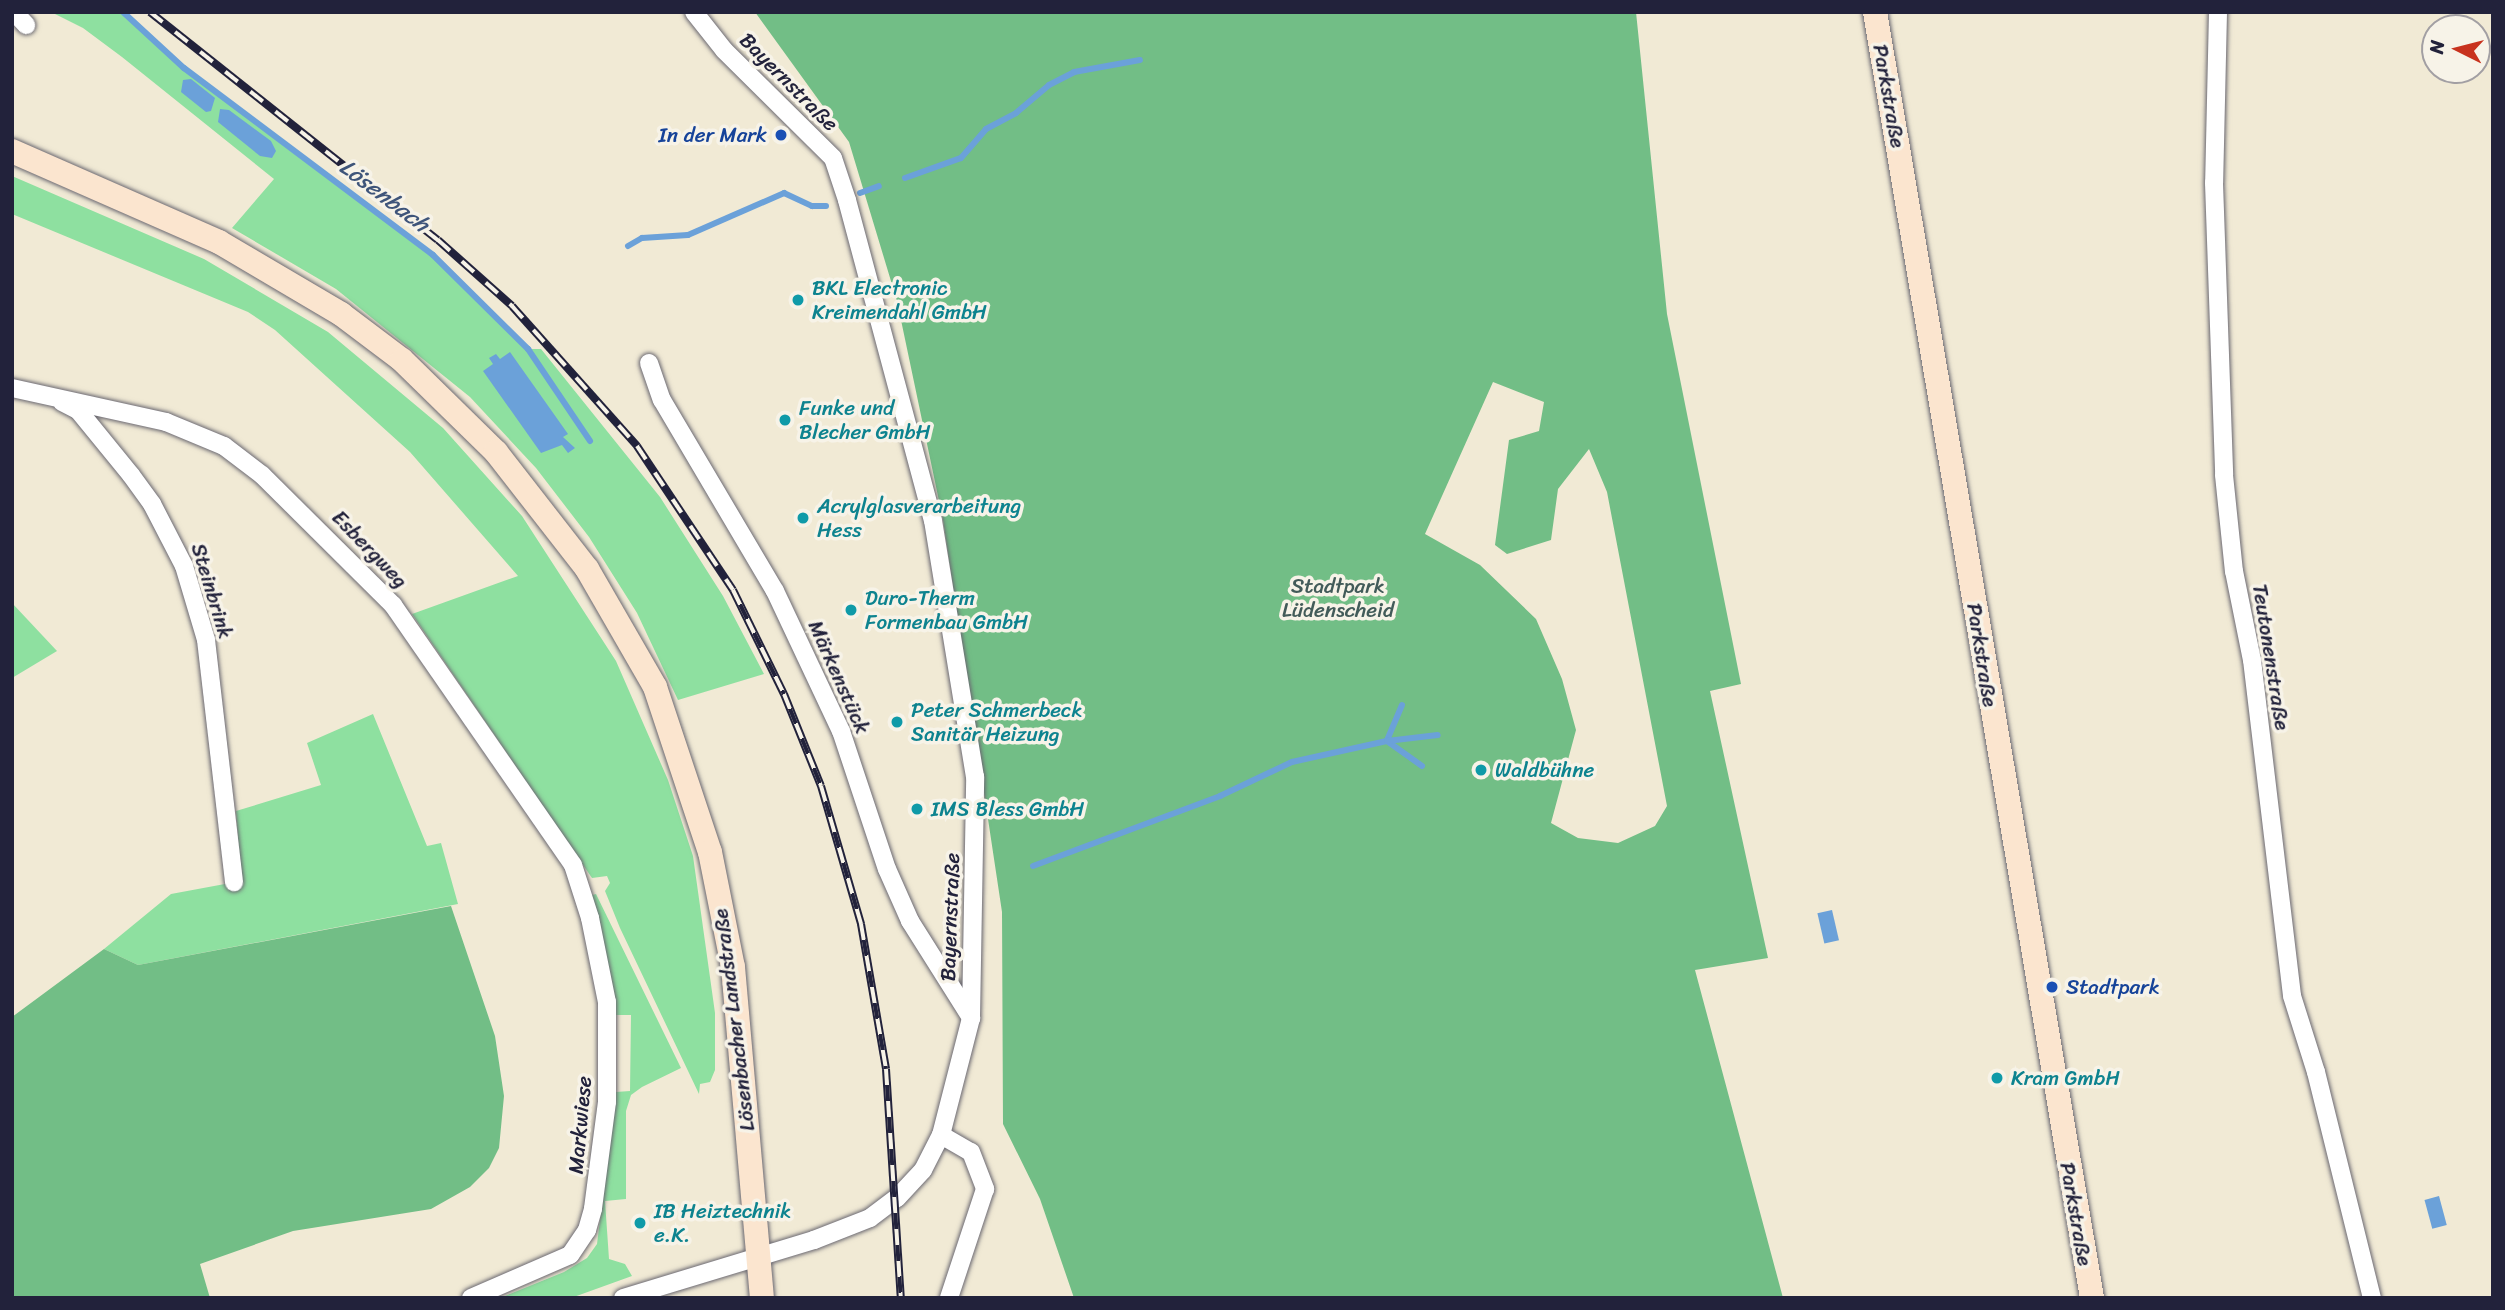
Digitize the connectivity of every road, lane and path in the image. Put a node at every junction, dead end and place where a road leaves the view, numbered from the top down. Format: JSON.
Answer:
{"nodes":[{"id":1,"x":694,"y":12,"type":"edge"},
{"id":2,"x":1875,"y":12,"type":"edge"},
{"id":3,"x":2218,"y":12,"type":"edge"},
{"id":4,"x":12,"y":151,"type":"edge"},
{"id":5,"x":649,"y":363,"type":"dead end"},
{"id":6,"x":12,"y":388,"type":"edge"},
{"id":7,"x":55,"y":399,"type":"junction"},
{"id":8,"x":234,"y":882,"type":"dead end"},
{"id":9,"x":579,"y":888,"type":"joint"},
{"id":10,"x":971,"y":1018,"type":"junction"},
{"id":11,"x":941,"y":1135,"type":"junction"},
{"id":12,"x":759,"y":1258,"type":"junction"},
{"id":13,"x":471,"y":1298,"type":"edge"},
{"id":14,"x":624,"y":1298,"type":"edge"},
{"id":15,"x":762,"y":1298,"type":"edge"},
{"id":16,"x":948,"y":1298,"type":"edge"},
{"id":17,"x":2092,"y":1298,"type":"edge"},
{"id":18,"x":2372,"y":1298,"type":"edge"}],
"edges":[{"from":1,"to":10,"type":"street","name":"Bayernstraße"},
{"from":2,"to":17,"type":"main road","name":"Parkstraße"},
{"from":3,"to":18,"type":"street","name":"Teutonenstraße"},
{"from":4,"to":12,"type":"main road","name":"Lösenbacher Landstraße"},
{"from":5,"to":10,"type":"street","name":"Märkenstück"},
{"from":6,"to":7,"type":"street","name":"Esbergweg"},
{"from":7,"to":8,"type":"street","name":"Steinbrink"},
{"from":7,"to":9,"type":"street","name":"Esbergweg"},
{"from":9,"to":13,"type":"street","name":"Markwiese"},
{"from":10,"to":11,"type":"street","name":"Bayernstraße"},
{"from":11,"to":12,"type":"street"},
{"from":11,"to":16,"type":"street"},
{"from":12,"to":14,"type":"street"},
{"from":12,"to":15,"type":"main road","name":"Lösenbacher Landstraße"}]}
